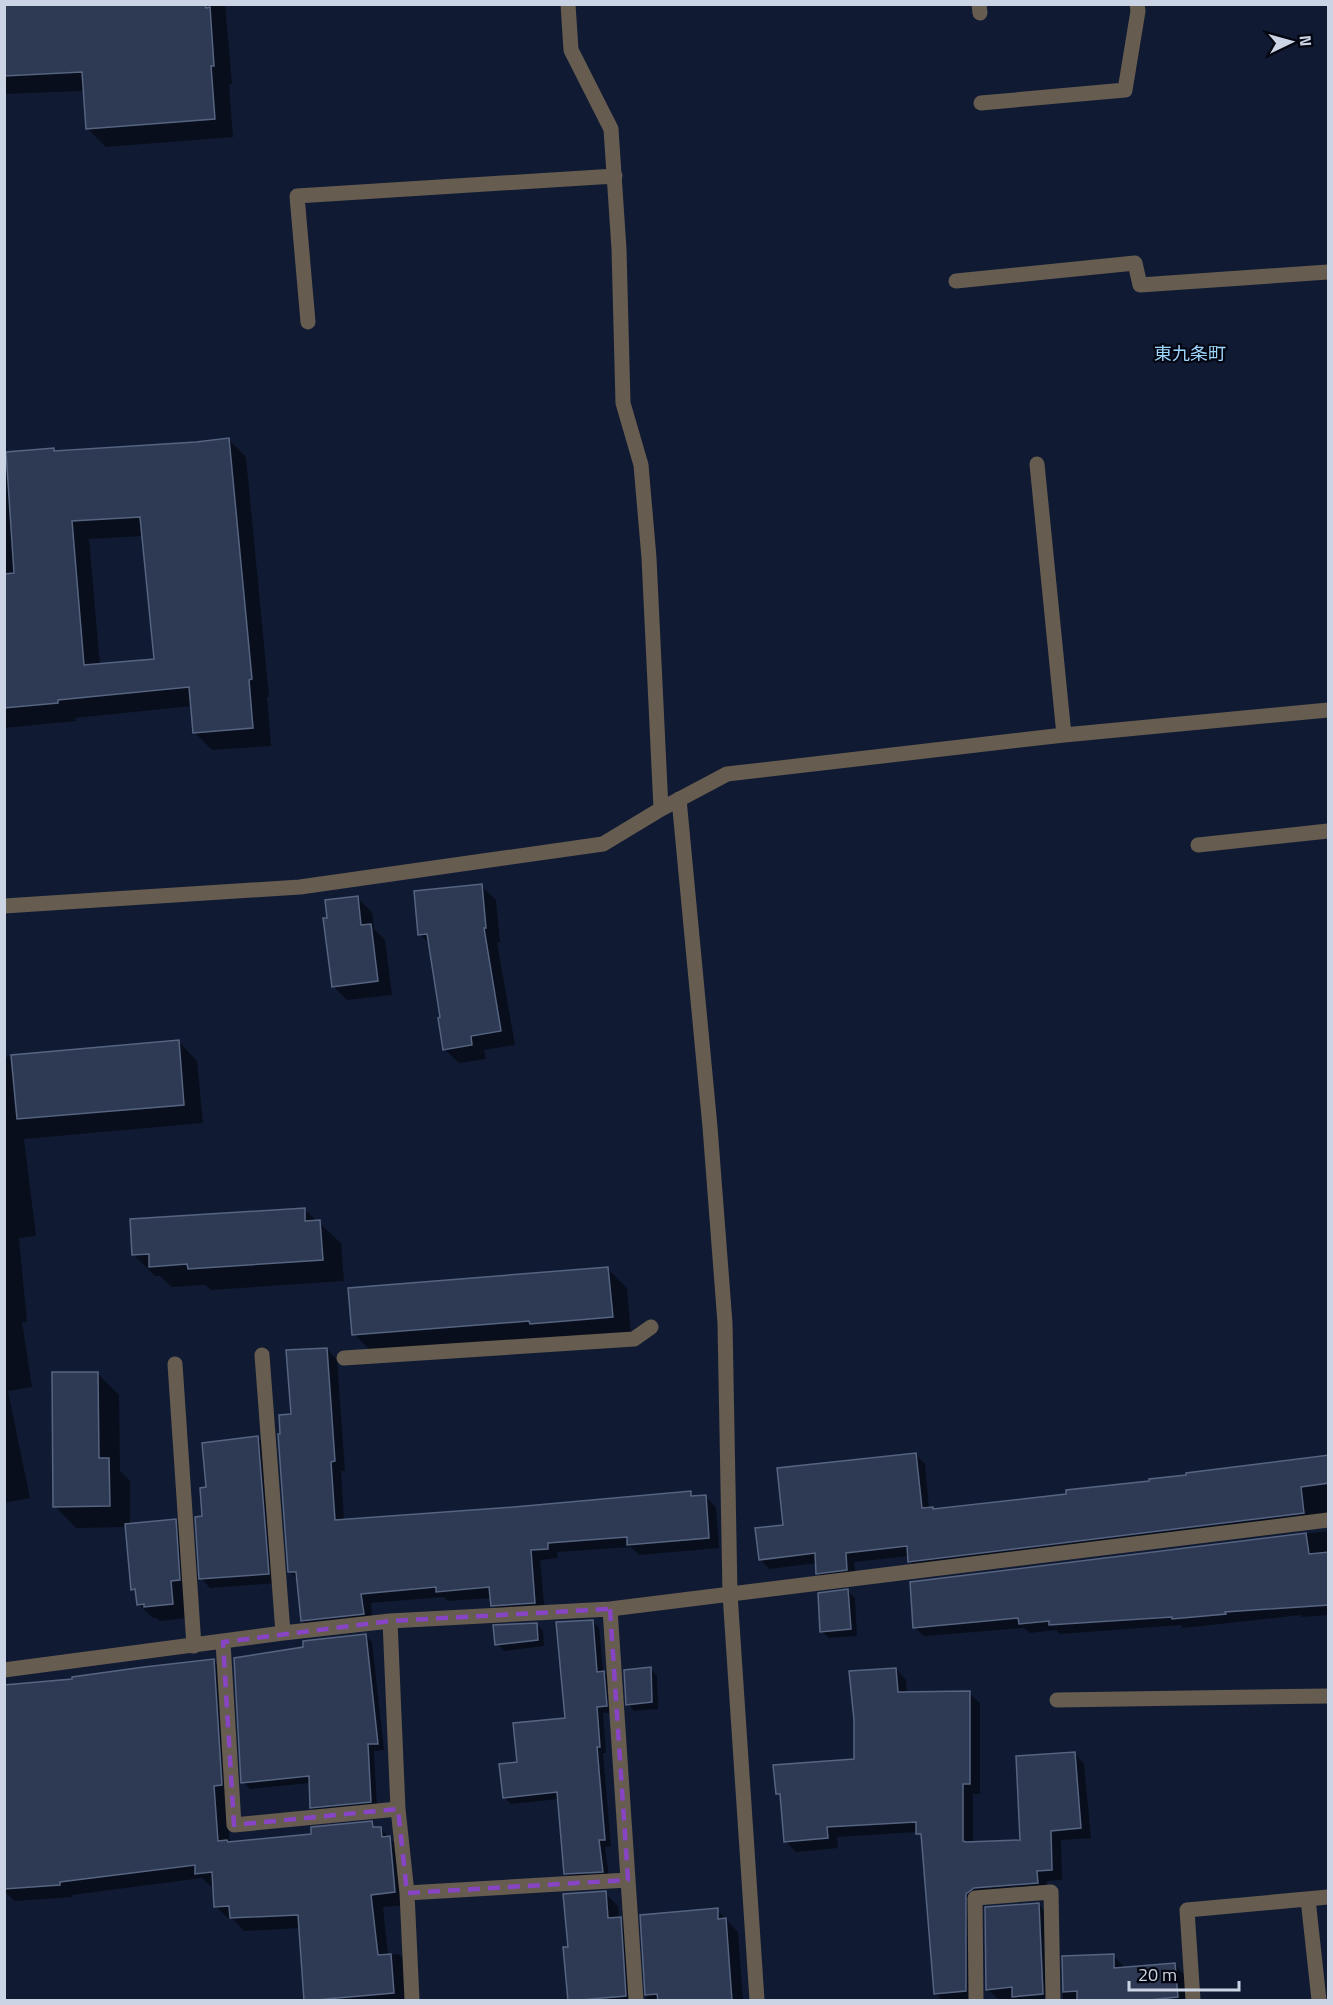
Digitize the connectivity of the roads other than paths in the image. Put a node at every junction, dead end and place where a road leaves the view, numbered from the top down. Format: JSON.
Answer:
{"nodes":[{"id":1,"x":568,"y":4,"type":"edge"},
{"id":2,"x":1137,"y":4,"type":"edge"},
{"id":3,"x":981,"y":103,"type":"dead end"},
{"id":4,"x":615,"y":176,"type":"junction"},
{"id":5,"x":1329,"y":272,"type":"edge"},
{"id":6,"x":956,"y":281,"type":"dead end"},
{"id":7,"x":308,"y":322,"type":"dead end"},
{"id":8,"x":1037,"y":464,"type":"dead end"},
{"id":9,"x":1329,"y":710,"type":"edge"},
{"id":10,"x":1064,"y":735,"type":"junction"},
{"id":11,"x":679,"y":799,"type":"junction"},
{"id":12,"x":661,"y":809,"type":"junction"},
{"id":13,"x":1329,"y":831,"type":"edge"},
{"id":14,"x":1198,"y":845,"type":"dead end"},
{"id":15,"x":4,"y":906,"type":"edge"},
{"id":16,"x":651,"y":1327,"type":"dead end"},
{"id":17,"x":262,"y":1355,"type":"dead end"},
{"id":18,"x":344,"y":1358,"type":"dead end"},
{"id":19,"x":175,"y":1364,"type":"dead end"},
{"id":20,"x":1329,"y":1520,"type":"edge"},
{"id":21,"x":730,"y":1594,"type":"junction"},
{"id":22,"x":610,"y":1609,"type":"junction"},
{"id":23,"x":390,"y":1621,"type":"junction"},
{"id":24,"x":283,"y":1633,"type":"junction"},
{"id":25,"x":223,"y":1642,"type":"junction"},
{"id":26,"x":194,"y":1646,"type":"junction"},
{"id":27,"x":4,"y":1670,"type":"edge"},
{"id":28,"x":1329,"y":1696,"type":"edge"},
{"id":29,"x":1057,"y":1700,"type":"dead end"},
{"id":30,"x":398,"y":1809,"type":"junction"},
{"id":31,"x":628,"y":1880,"type":"junction"},
{"id":32,"x":407,"y":1893,"type":"junction"},
{"id":33,"x":1329,"y":1897,"type":"edge"},
{"id":34,"x":1308,"y":1899,"type":"junction"},
{"id":35,"x":412,"y":2001,"type":"edge"},
{"id":36,"x":636,"y":2001,"type":"edge"},
{"id":37,"x":757,"y":2001,"type":"edge"},
{"id":38,"x":976,"y":2001,"type":"edge"},
{"id":39,"x":1053,"y":2001,"type":"edge"},
{"id":40,"x":1192,"y":2001,"type":"edge"},
{"id":41,"x":1319,"y":2001,"type":"edge"}],
"edges":[{"from":1,"to":4,"type":"street"},
{"from":2,"to":3,"type":"street"},
{"from":4,"to":7,"type":"street"},
{"from":4,"to":12,"type":"street"},
{"from":5,"to":6,"type":"street"},
{"from":8,"to":10,"type":"street"},
{"from":9,"to":10,"type":"street"},
{"from":10,"to":11,"type":"street"},
{"from":11,"to":12,"type":"street"},
{"from":11,"to":21,"type":"street"},
{"from":12,"to":15,"type":"street"},
{"from":13,"to":14,"type":"street"},
{"from":16,"to":18,"type":"street"},
{"from":17,"to":24,"type":"street"},
{"from":19,"to":26,"type":"street"},
{"from":20,"to":21,"type":"street"},
{"from":21,"to":22,"type":"street"},
{"from":21,"to":37,"type":"street"},
{"from":22,"to":23,"type":"street"},
{"from":22,"to":31,"type":"street"},
{"from":23,"to":24,"type":"street"},
{"from":23,"to":30,"type":"street"},
{"from":24,"to":25,"type":"street"},
{"from":25,"to":26,"type":"street"},
{"from":25,"to":30,"type":"street"},
{"from":26,"to":27,"type":"street"},
{"from":28,"to":29,"type":"street"},
{"from":30,"to":32,"type":"street"},
{"from":31,"to":32,"type":"street"},
{"from":31,"to":36,"type":"street"},
{"from":32,"to":35,"type":"street"},
{"from":33,"to":34,"type":"street"},
{"from":34,"to":40,"type":"street"},
{"from":34,"to":41,"type":"street"},
{"from":38,"to":39,"type":"street"}]}
